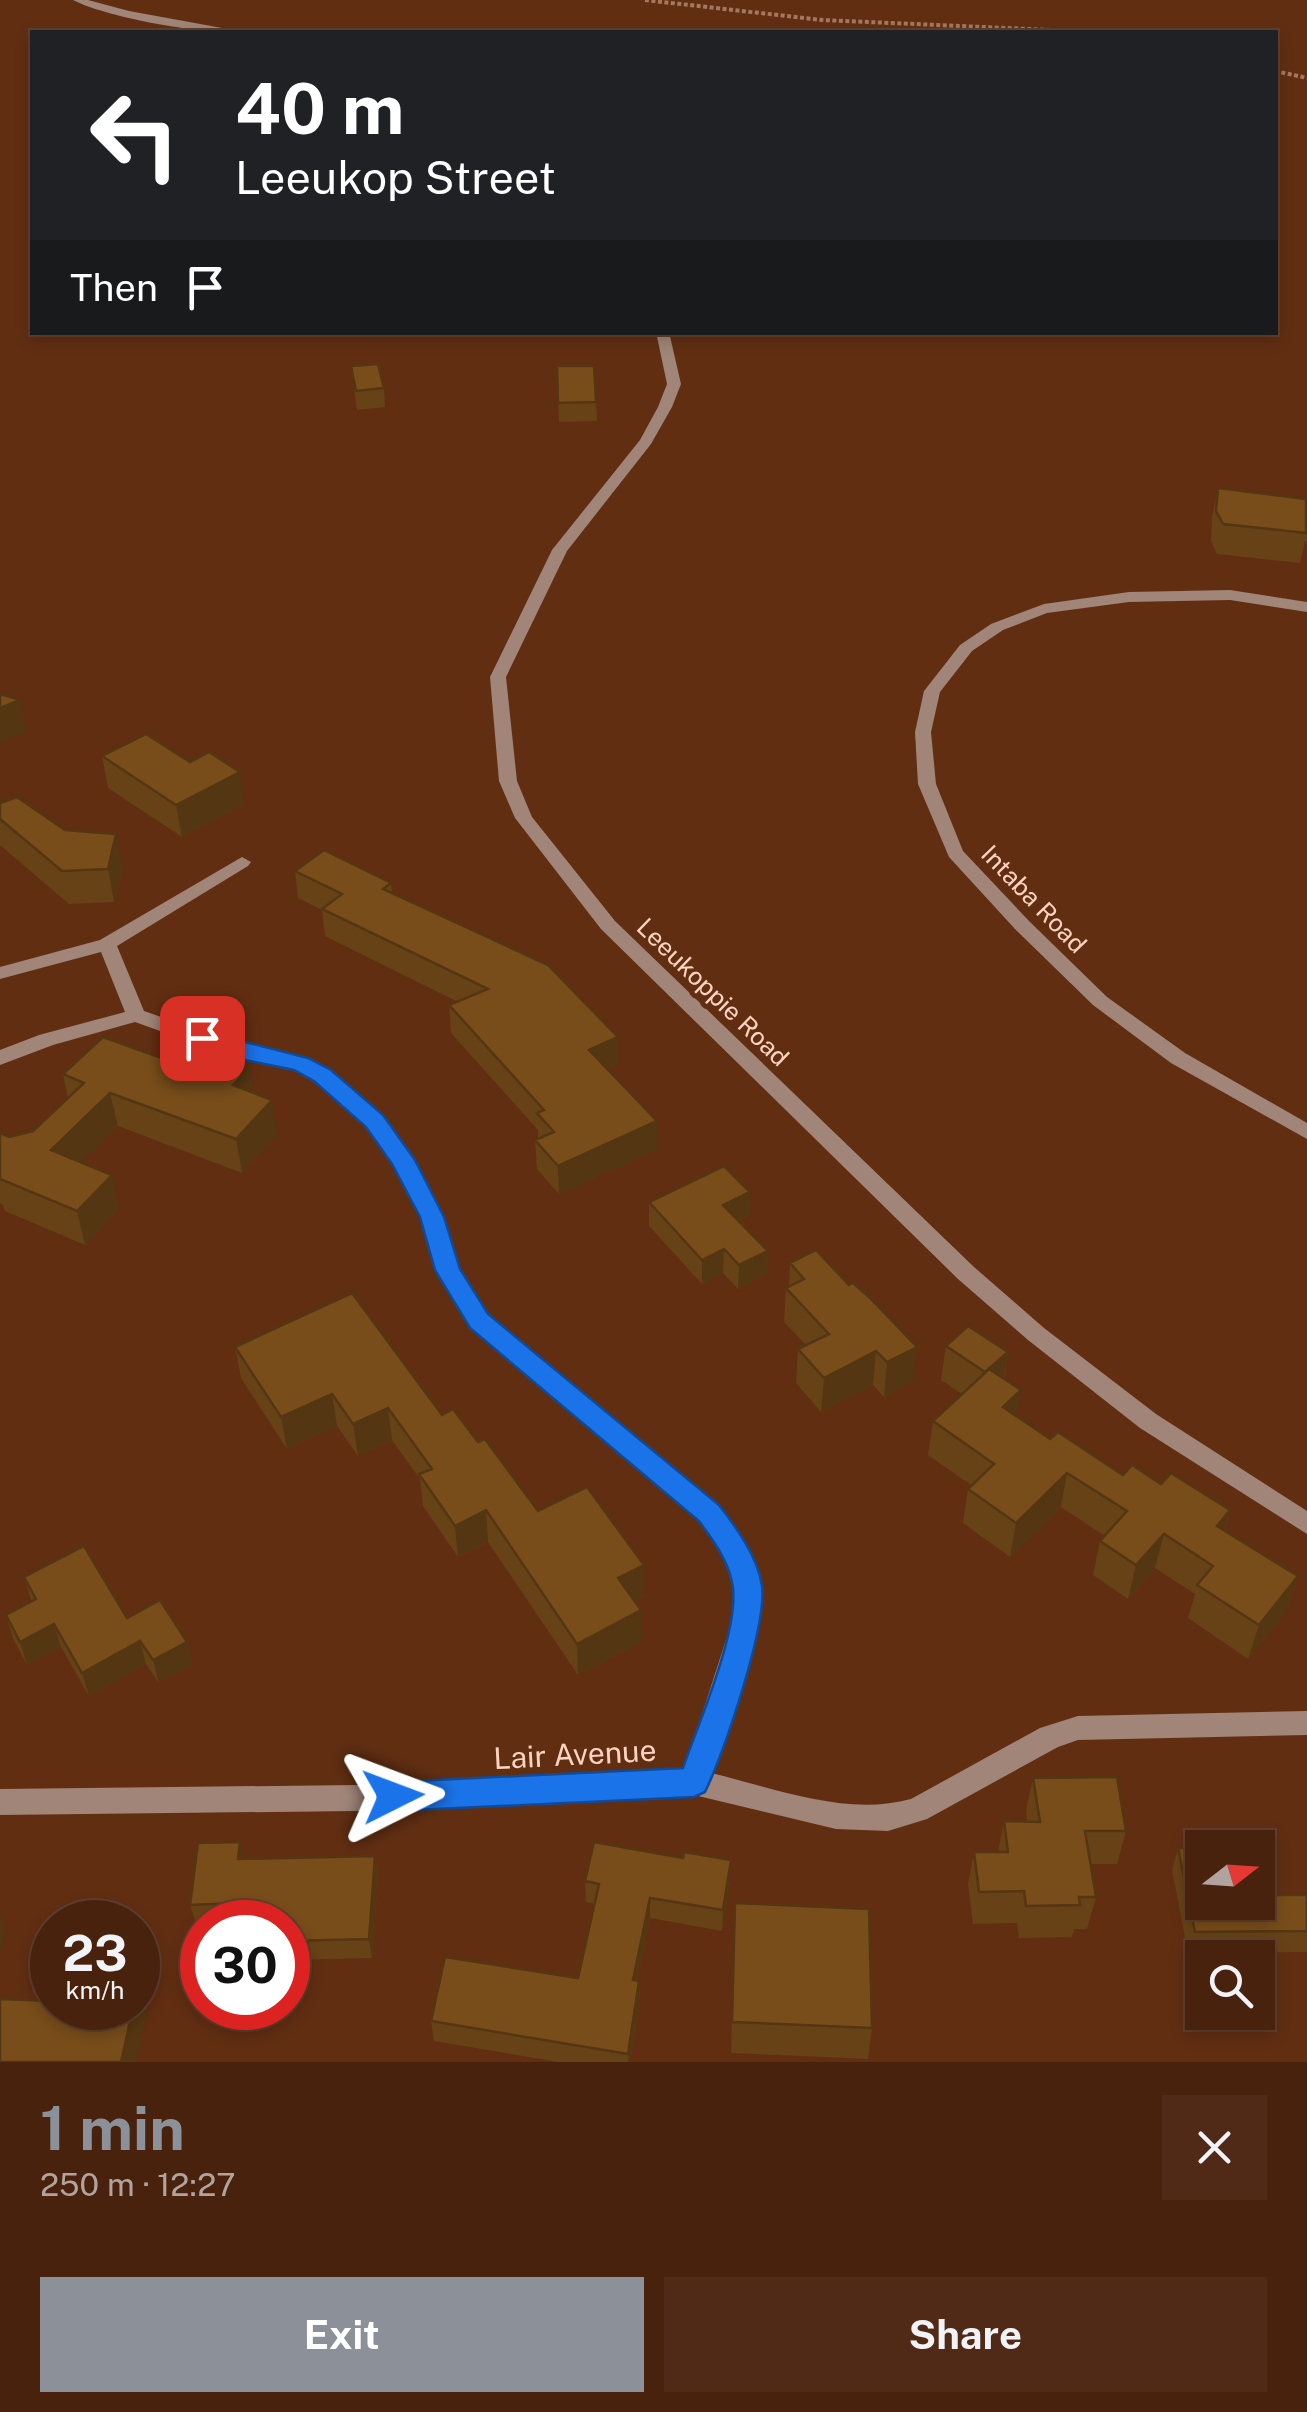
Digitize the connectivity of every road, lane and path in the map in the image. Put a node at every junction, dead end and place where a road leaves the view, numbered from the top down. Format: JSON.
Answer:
{"nodes":[{"id":1,"x":78,"y":0,"type":"edge"},
{"id":2,"x":645,"y":0,"type":"edge"},
{"id":3,"x":226,"y":30,"type":"edge"},
{"id":4,"x":1052,"y":30,"type":"edge"},
{"id":5,"x":1278,"y":72,"type":"edge"},
{"id":6,"x":1307,"y":78,"type":"edge"},
{"id":7,"x":663,"y":335,"type":"edge"},
{"id":8,"x":1307,"y":606,"type":"edge"},
{"id":9,"x":242,"y":862,"type":"dead end"},
{"id":10,"x":107,"y":944,"type":"junction"},
{"id":11,"x":0,"y":973,"type":"edge"},
{"id":12,"x":136,"y":1015,"type":"junction"},
{"id":13,"x":0,"y":1058,"type":"edge"},
{"id":14,"x":1307,"y":1132,"type":"edge"},
{"id":15,"x":1307,"y":1524,"type":"edge"},
{"id":16,"x":1307,"y":1723,"type":"edge"},
{"id":17,"x":694,"y":1782,"type":"junction"},
{"id":18,"x":0,"y":1802,"type":"edge"}],
"edges":[{"from":1,"to":3,"type":"street"},
{"from":2,"to":4,"type":"path"},
{"from":5,"to":6,"type":"path"},
{"from":7,"to":15,"type":"street","name":"Leeukoppie Road"},
{"from":8,"to":14,"type":"street","name":"Intaba Road"},
{"from":9,"to":10,"type":"street"},
{"from":10,"to":11,"type":"street"},
{"from":10,"to":12,"type":"street"},
{"from":12,"to":13,"type":"street"},
{"from":12,"to":17,"type":"street"},
{"from":16,"to":17,"type":"street","name":"Lair Avenue"},
{"from":17,"to":18,"type":"street","name":"Lair Avenue"}]}
